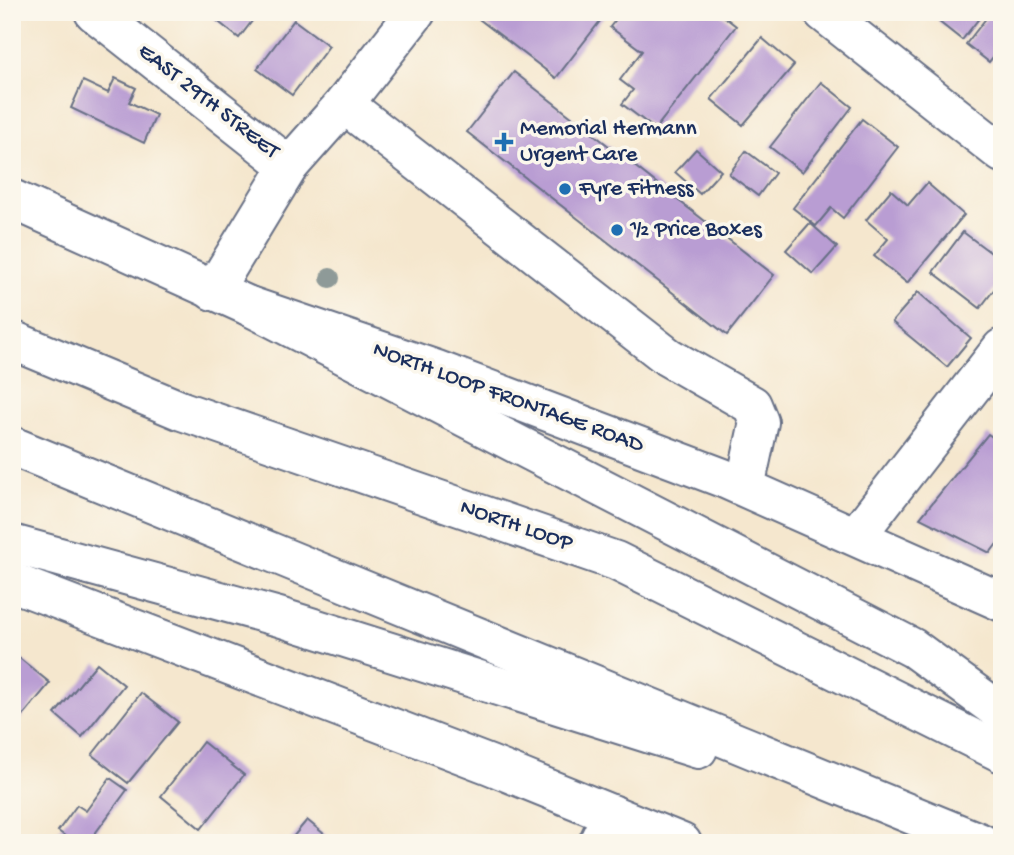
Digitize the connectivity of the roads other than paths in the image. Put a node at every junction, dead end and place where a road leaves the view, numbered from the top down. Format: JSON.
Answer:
{"nodes":[{"id":1,"x":94,"y":12,"type":"edge"},
{"id":2,"x":416,"y":12,"type":"edge"},
{"id":3,"x":823,"y":12,"type":"edge"},
{"id":4,"x":344,"y":104,"type":"junction"},
{"id":5,"x":1002,"y":153,"type":"edge"},
{"id":6,"x":289,"y":166,"type":"junction"},
{"id":7,"x":12,"y":199,"type":"edge"},
{"id":8,"x":213,"y":291,"type":"junction"},
{"id":9,"x":249,"y":306,"type":"junction"},
{"id":10,"x":12,"y":340,"type":"edge"},
{"id":11,"x":1002,"y":348,"type":"edge"},
{"id":12,"x":12,"y":446,"type":"edge"},
{"id":13,"x":745,"y":488,"type":"junction"},
{"id":14,"x":856,"y":536,"type":"junction"},
{"id":15,"x":12,"y":544,"type":"edge"},
{"id":16,"x":12,"y":582,"type":"edge"},
{"id":17,"x":1002,"y":602,"type":"edge"},
{"id":18,"x":1002,"y":713,"type":"edge"},
{"id":19,"x":1002,"y":753,"type":"edge"},
{"id":20,"x":605,"y":828,"type":"edge"},
{"id":21,"x":974,"y":839,"type":"edge"},
{"id":22,"x":682,"y":843,"type":"edge"}],
"edges":[{"from":1,"to":6,"type":"main road","name":"EAST 29TH STREET"},
{"from":2,"to":4,"type":"main road"},
{"from":3,"to":5,"type":"main road"},
{"from":4,"to":6,"type":"main road"},
{"from":4,"to":13,"type":"main road"},
{"from":6,"to":8,"type":"main road"},
{"from":7,"to":8,"type":"main road","name":"NORTH LOOP FRONTAGE ROAD"},
{"from":8,"to":9,"type":"main road","name":"NORTH LOOP FRONTAGE ROAD"},
{"from":9,"to":13,"type":"main road","name":"NORTH LOOP FRONTAGE ROAD"},
{"from":9,"to":18,"type":"main road"},
{"from":10,"to":19,"type":"main road","name":"NORTH LOOP"},
{"from":11,"to":14,"type":"main road"},
{"from":12,"to":21,"type":"main road"},
{"from":13,"to":14,"type":"main road","name":"NORTH LOOP FRONTAGE ROAD"},
{"from":14,"to":17,"type":"main road","name":"NORTH LOOP FRONTAGE ROAD"},
{"from":15,"to":21,"type":"main road"},
{"from":16,"to":20,"type":"main road"},
{"from":20,"to":22,"type":"main road"}]}
